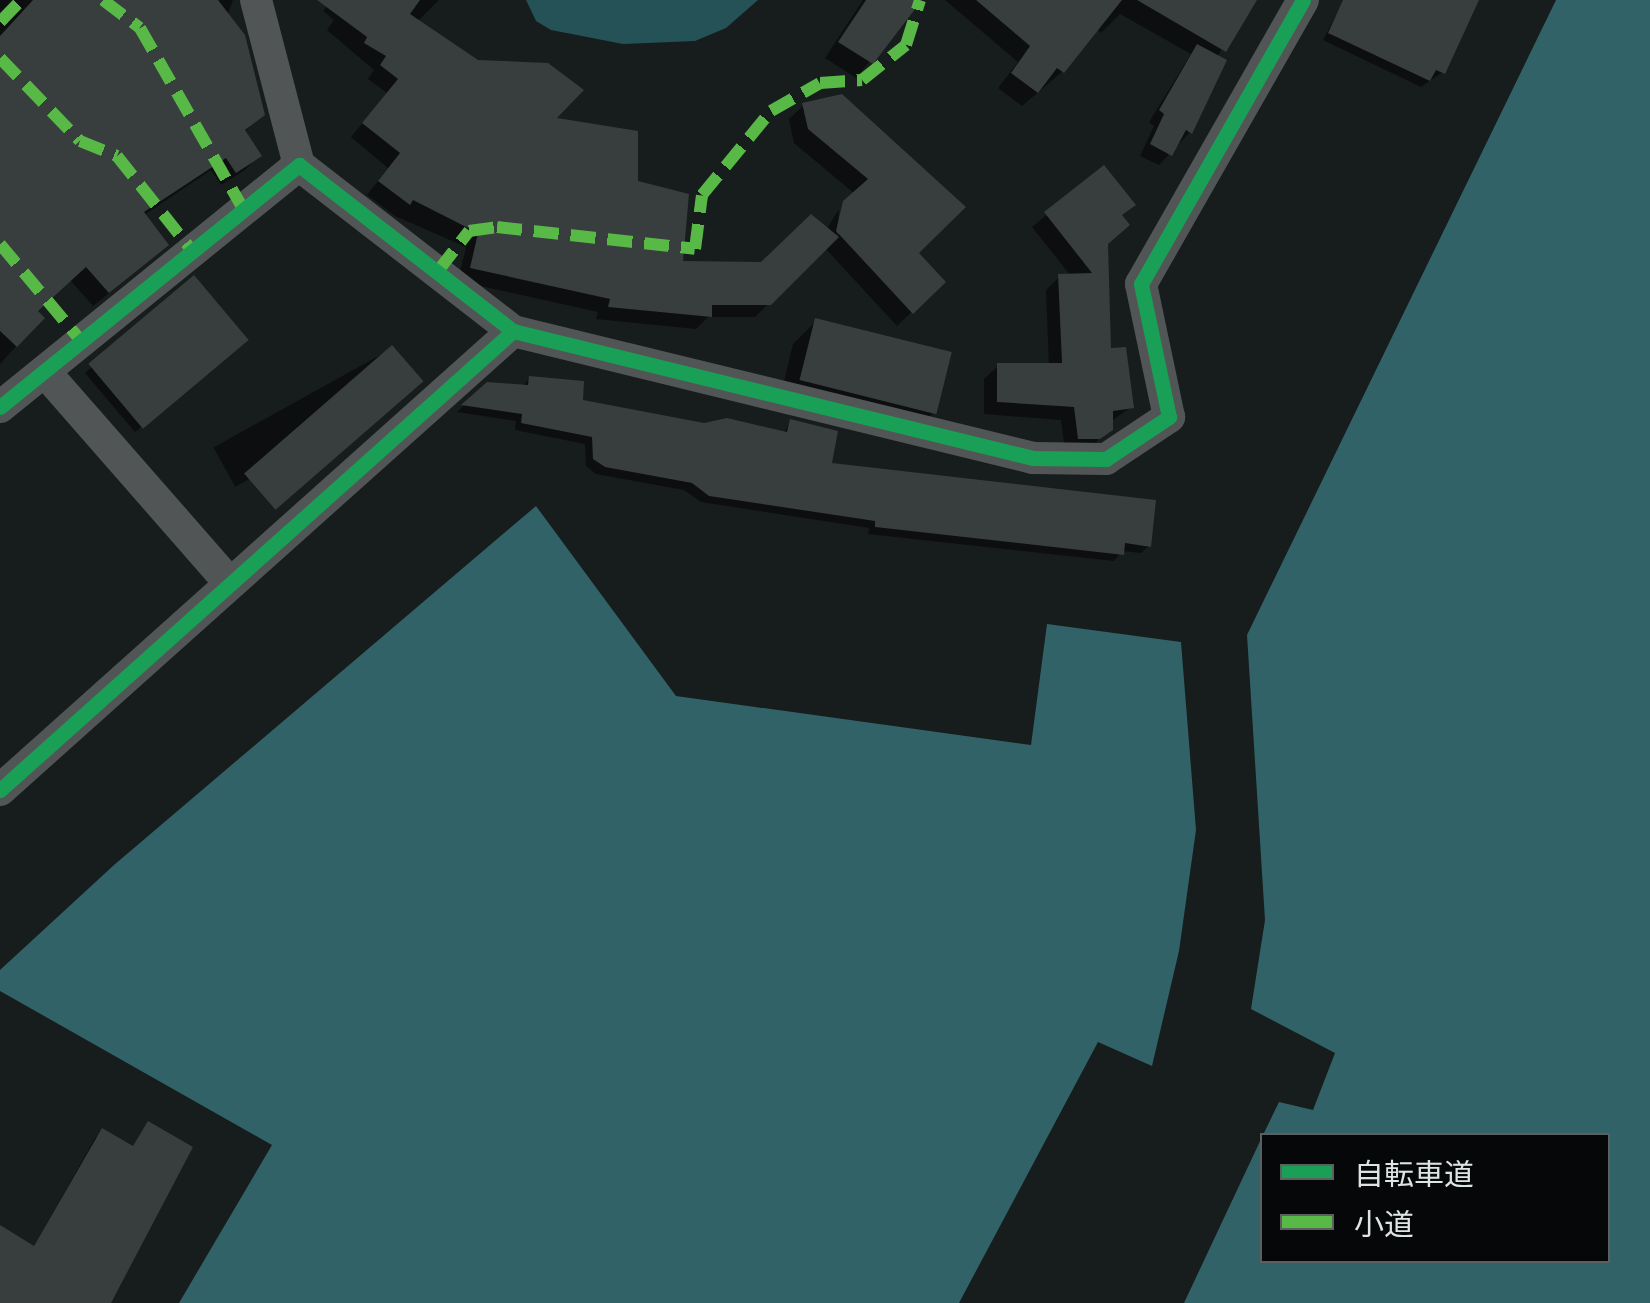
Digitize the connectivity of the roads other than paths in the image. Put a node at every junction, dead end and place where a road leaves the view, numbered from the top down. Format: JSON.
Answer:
{"nodes":[{"id":1,"x":256,"y":0,"type":"edge"},
{"id":2,"x":1303,"y":0,"type":"edge"},
{"id":3,"x":299,"y":165,"type":"junction"},
{"id":4,"x":513,"y":331,"type":"junction"},
{"id":5,"x":45,"y":372,"type":"junction"},
{"id":6,"x":0,"y":407,"type":"edge"},
{"id":7,"x":228,"y":582,"type":"junction"},
{"id":8,"x":0,"y":790,"type":"edge"}],
"edges":[{"from":1,"to":3,"type":"street"},
{"from":2,"to":4,"type":"street"},
{"from":3,"to":4,"type":"street"},
{"from":3,"to":5,"type":"street"},
{"from":4,"to":7,"type":"street"},
{"from":5,"to":6,"type":"street"},
{"from":5,"to":7,"type":"street"},
{"from":7,"to":8,"type":"street"}]}
